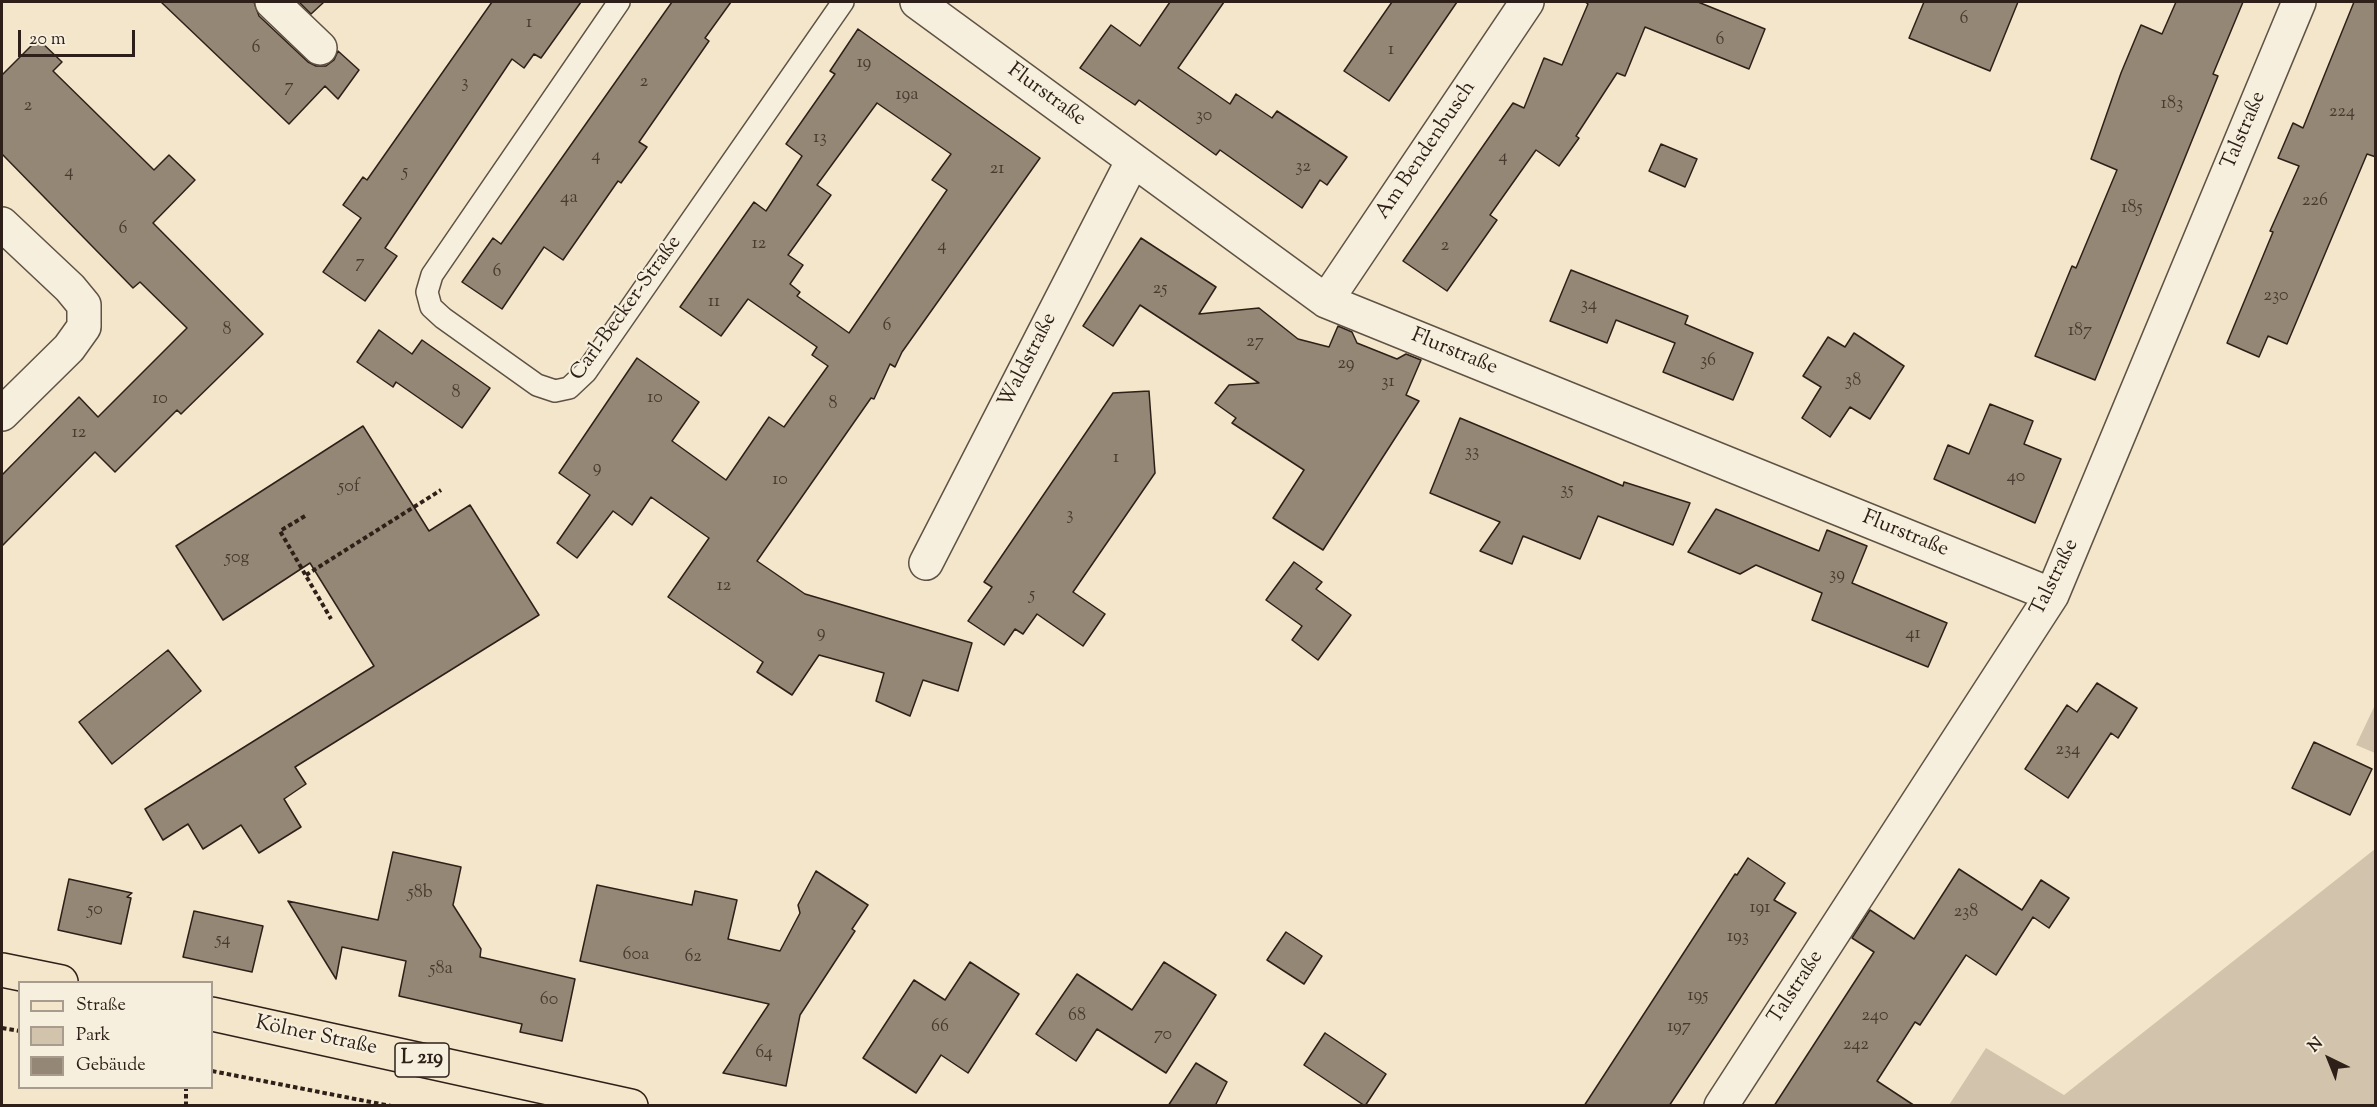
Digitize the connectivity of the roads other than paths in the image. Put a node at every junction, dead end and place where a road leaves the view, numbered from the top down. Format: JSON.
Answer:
{"nodes":[{"id":1,"x":272,"y":2,"type":"edge"},
{"id":2,"x":619,"y":2,"type":"edge"},
{"id":3,"x":843,"y":2,"type":"edge"},
{"id":4,"x":917,"y":2,"type":"edge"},
{"id":5,"x":1527,"y":2,"type":"edge"},
{"id":6,"x":2299,"y":2,"type":"edge"},
{"id":7,"x":320,"y":48,"type":"dead end"},
{"id":8,"x":1133,"y":160,"type":"junction"},
{"id":9,"x":2,"y":224,"type":"edge"},
{"id":10,"x":1326,"y":301,"type":"junction"},
{"id":11,"x":2,"y":414,"type":"edge"},
{"id":12,"x":926,"y":563,"type":"dead end"},
{"id":13,"x":2052,"y":594,"type":"junction"},
{"id":14,"x":2,"y":970,"type":"edge"},
{"id":15,"x":56,"y":981,"type":"edge"},
{"id":16,"x":213,"y":1014,"type":"edge"},
{"id":17,"x":631,"y":1106,"type":"edge"},
{"id":18,"x":1720,"y":1106,"type":"edge"}],
"edges":[{"from":1,"to":7,"type":"street"},
{"from":2,"to":3,"type":"lane","name":"Carl-Becker-Straße"},
{"from":4,"to":8,"type":"street","name":"Flurstraße"},
{"from":5,"to":10,"type":"street","name":"Am Bendenbusch"},
{"from":6,"to":13,"type":"street","name":"Talstraße"},
{"from":8,"to":10,"type":"street","name":"Flurstraße"},
{"from":8,"to":12,"type":"street","name":"Waldstraße"},
{"from":9,"to":11,"type":"street"},
{"from":10,"to":13,"type":"street","name":"Flurstraße"},
{"from":13,"to":18,"type":"street","name":"Talstraße"},
{"from":14,"to":15,"type":"main road"},
{"from":16,"to":17,"type":"main road","name":"Kölner Straße","number":"L 219"}]}
